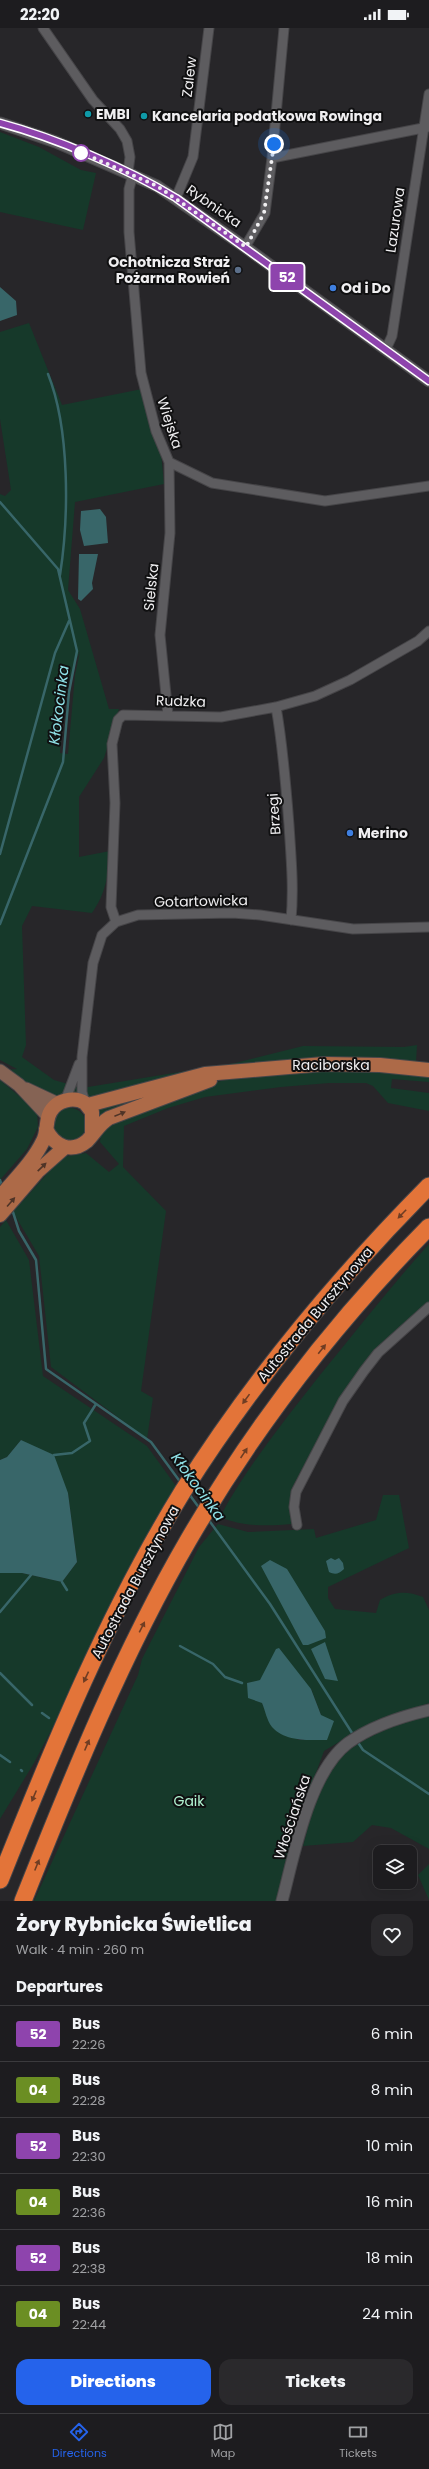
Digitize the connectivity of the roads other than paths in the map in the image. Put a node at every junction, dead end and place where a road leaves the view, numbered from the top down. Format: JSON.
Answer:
{"nodes":[{"id":1,"x":42,"y":28,"type":"edge"},
{"id":2,"x":209,"y":28,"type":"edge"},
{"id":3,"x":284,"y":28,"type":"edge"},
{"id":4,"x":429,"y":94,"type":"edge"},
{"id":5,"x":0,"y":123,"type":"edge"},
{"id":6,"x":426,"y":128,"type":"edge"},
{"id":7,"x":272,"y":158,"type":"junction"},
{"id":8,"x":131,"y":173,"type":"junction"},
{"id":9,"x":176,"y":198,"type":"junction"},
{"id":10,"x":246,"y":247,"type":"junction"},
{"id":11,"x":386,"y":349,"type":"junction"},
{"id":12,"x":429,"y":381,"type":"edge"},
{"id":13,"x":169,"y":462,"type":"junction"},
{"id":14,"x":429,"y":486,"type":"edge"},
{"id":15,"x":429,"y":631,"type":"edge"},
{"id":16,"x":276,"y":707,"type":"junction"},
{"id":17,"x":168,"y":715,"type":"junction"},
{"id":18,"x":291,"y":920,"type":"junction"},
{"id":19,"x":116,"y":922,"type":"junction"},
{"id":20,"x":429,"y":927,"type":"edge"},
{"id":21,"x":82,"y":1057,"type":"junction"},
{"id":22,"x":429,"y":1070,"type":"edge"},
{"id":23,"x":0,"y":1071,"type":"edge"},
{"id":24,"x":234,"y":1072,"type":"junction"},
{"id":25,"x":19,"y":1086,"type":"junction"},
{"id":26,"x":62,"y":1102,"type":"junction"},
{"id":27,"x":87,"y":1104,"type":"junction"},
{"id":28,"x":47,"y":1123,"type":"junction"},
{"id":29,"x":92,"y":1134,"type":"junction"},
{"id":30,"x":64,"y":1148,"type":"junction"},
{"id":31,"x":429,"y":1186,"type":"edge"},
{"id":32,"x":0,"y":1197,"type":"edge"},
{"id":33,"x":0,"y":1215,"type":"edge"},
{"id":34,"x":429,"y":1227,"type":"edge"},
{"id":35,"x":429,"y":1307,"type":"edge"},
{"id":36,"x":297,"y":1525,"type":"dead end"},
{"id":37,"x":429,"y":1710,"type":"edge"},
{"id":38,"x":0,"y":1880,"type":"edge"},
{"id":39,"x":23,"y":1901,"type":"edge"},
{"id":40,"x":282,"y":1901,"type":"edge"}],
"edges":[{"from":1,"to":8,"type":"street","name":"Wiejska"},
{"from":2,"to":9,"type":"street","name":"Zalew"},
{"from":3,"to":7,"type":"street"},
{"from":4,"to":6,"type":"street","name":"Lazurowa"},
{"from":5,"to":8,"type":"street","name":"Rybnicka"},
{"from":6,"to":7,"type":"street"},
{"from":6,"to":11,"type":"street","name":"Lazurowa"},
{"from":7,"to":10,"type":"street"},
{"from":8,"to":9,"type":"street","name":"Rybnicka"},
{"from":8,"to":13,"type":"street","name":"Wiejska"},
{"from":9,"to":10,"type":"street","name":"Rybnicka"},
{"from":10,"to":11,"type":"street","name":"Rybnicka"},
{"from":11,"to":12,"type":"street","name":"Rybnicka"},
{"from":13,"to":14,"type":"street","name":"Wiejska"},
{"from":13,"to":17,"type":"street","name":"Sielska"},
{"from":15,"to":16,"type":"street","name":"Rudzka"},
{"from":16,"to":17,"type":"street","name":"Rudzka"},
{"from":16,"to":18,"type":"street","name":"Brzegi"},
{"from":17,"to":19,"type":"street","name":"Rudzka"},
{"from":18,"to":19,"type":"street","name":"Gotartowicka"},
{"from":18,"to":20,"type":"street","name":"Gotartowicka"},
{"from":19,"to":21,"type":"street","name":"Gotartowicka"},
{"from":21,"to":26,"type":"street","name":"Gotartowicka"},
{"from":21,"to":27,"type":"street","name":"Gotartowicka"},
{"from":22,"to":24,"type":"main road","name":"Raciborska"},
{"from":23,"to":25,"type":"main road"},
{"from":24,"to":27,"type":"main road","name":"Raciborska"},
{"from":29,"to":24,"type":"main road","name":"Raciborska","one_way":true},
{"from":25,"to":26,"type":"main road"},
{"from":25,"to":28,"type":"main road"},
{"from":26,"to":27,"type":"main road"},
{"from":26,"to":28,"type":"main road"},
{"from":27,"to":29,"type":"main road"},
{"from":28,"to":30,"type":"main road"},
{"from":28,"to":32,"type":"main road"},
{"from":29,"to":30,"type":"main road"},
{"from":33,"to":30,"type":"main road","one_way":true},
{"from":31,"to":38,"type":"highway","name":"Autostrada Bursztynowa","one_way":true},
{"from":39,"to":34,"type":"highway","name":"Autostrada Bursztynowa","one_way":true},
{"from":35,"to":36,"type":"street"},
{"from":37,"to":40,"type":"street","name":"Włościańska"}]}
